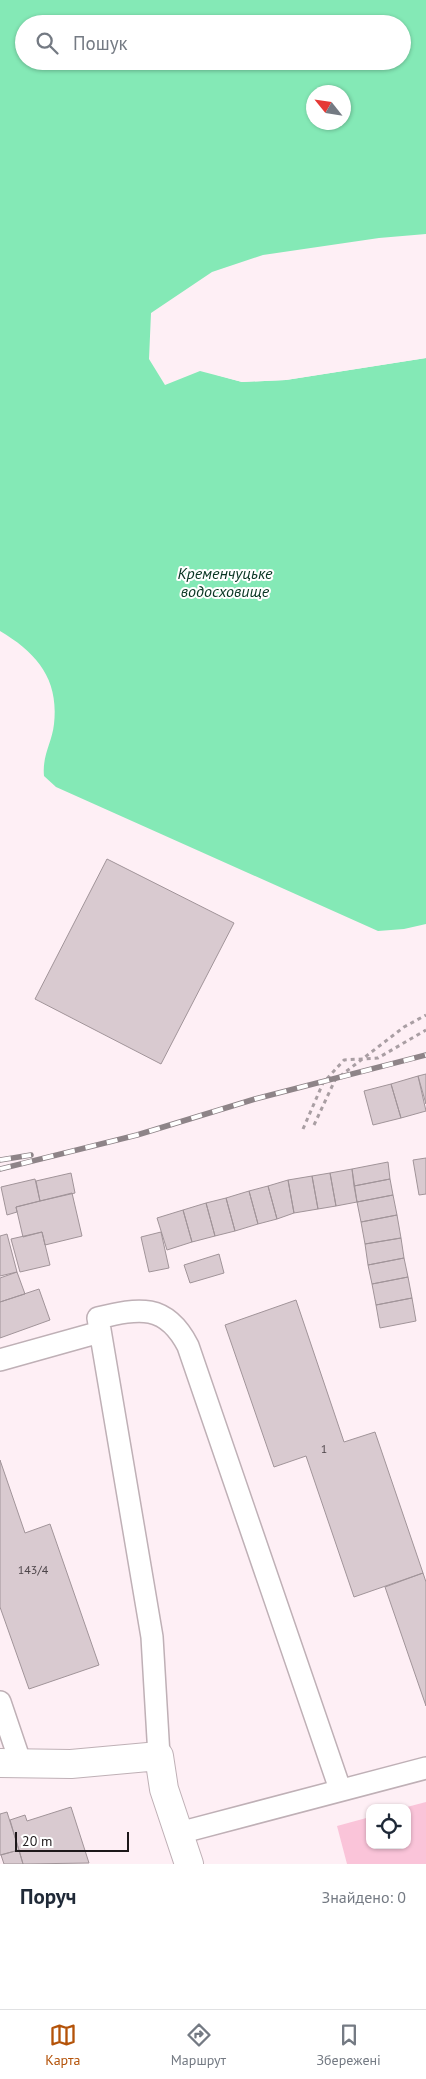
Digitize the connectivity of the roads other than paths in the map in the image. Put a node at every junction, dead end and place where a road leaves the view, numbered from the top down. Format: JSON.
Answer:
{"nodes":[{"id":1,"x":100,"y":1332,"type":"junction"},
{"id":2,"x":0,"y":1360,"type":"edge"},
{"id":3,"x":0,"y":1702,"type":"edge"},
{"id":4,"x":159,"y":1756,"type":"junction"},
{"id":5,"x":10,"y":1764,"type":"edge"},
{"id":6,"x":426,"y":1768,"type":"edge"},
{"id":7,"x":340,"y":1789,"type":"junction"},
{"id":8,"x":178,"y":1833,"type":"junction"},
{"id":9,"x":189,"y":1864,"type":"edge"}],
"edges":[{"from":1,"to":2,"type":"lane"},
{"from":1,"to":4,"type":"lane"},
{"from":1,"to":7,"type":"lane"},
{"from":3,"to":5,"type":"lane"},
{"from":4,"to":5,"type":"street"},
{"from":4,"to":8,"type":"street"},
{"from":6,"to":7,"type":"lane"},
{"from":7,"to":8,"type":"lane"},
{"from":8,"to":9,"type":"street"}]}
